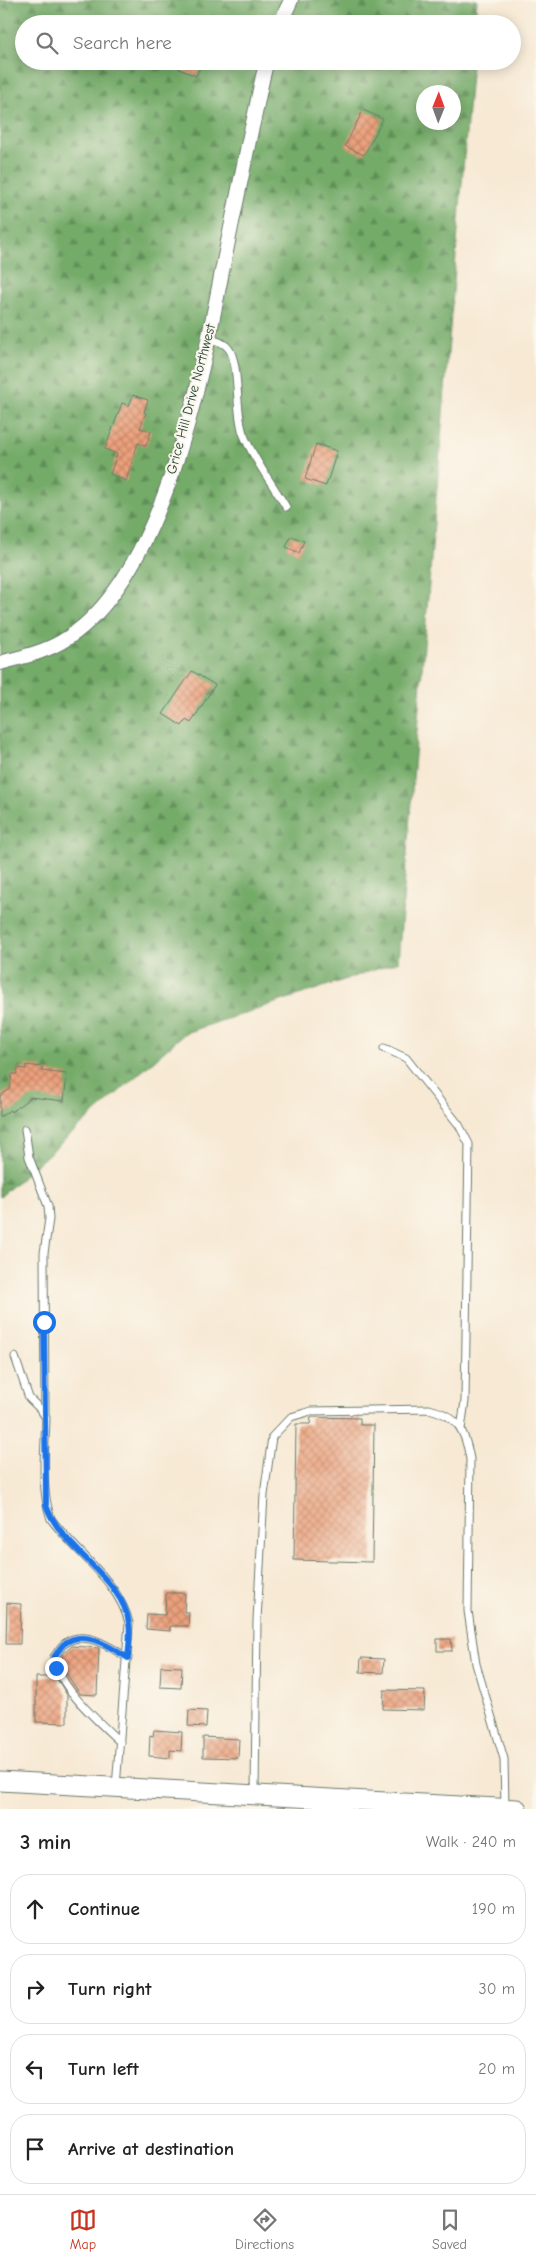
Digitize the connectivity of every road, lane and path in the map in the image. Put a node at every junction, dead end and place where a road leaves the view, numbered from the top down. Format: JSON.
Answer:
{"nodes":[{"id":1,"x":291,"y":0,"type":"edge"},
{"id":2,"x":284,"y":15,"type":"edge"},
{"id":3,"x":266,"y":70,"type":"edge"},
{"id":4,"x":208,"y":339,"type":"junction"},
{"id":5,"x":286,"y":507,"type":"dead end"},
{"id":6,"x":0,"y":663,"type":"edge"},
{"id":7,"x":384,"y":1048,"type":"dead end"},
{"id":8,"x":25,"y":1128,"type":"dead end"},
{"id":9,"x":15,"y":1357,"type":"dead end"},
{"id":10,"x":46,"y":1418,"type":"junction"},
{"id":11,"x":460,"y":1429,"type":"junction"},
{"id":12,"x":128,"y":1658,"type":"junction"},
{"id":13,"x":120,"y":1742,"type":"junction"},
{"id":14,"x":0,"y":1781,"type":"edge"},
{"id":15,"x":116,"y":1787,"type":"junction"},
{"id":16,"x":255,"y":1795,"type":"junction"},
{"id":17,"x":501,"y":1808,"type":"edge"}],
"edges":[{"from":1,"to":2,"type":"street"},
{"from":3,"to":4,"type":"street","name":"Grice Hill Drive Northwest"},
{"from":4,"to":5,"type":"lane"},
{"from":4,"to":6,"type":"street","name":"Grice Hill Drive Northwest"},
{"from":7,"to":11,"type":"lane"},
{"from":8,"to":10,"type":"lane"},
{"from":9,"to":10,"type":"lane"},
{"from":10,"to":12,"type":"lane"},
{"from":11,"to":16,"type":"lane"},
{"from":11,"to":17,"type":"lane"},
{"from":12,"to":13,"type":"lane"},
{"from":12,"to":13,"type":"lane"},
{"from":13,"to":15,"type":"lane"},
{"from":14,"to":15,"type":"street"},
{"from":15,"to":16,"type":"street"},
{"from":16,"to":17,"type":"street"}]}
